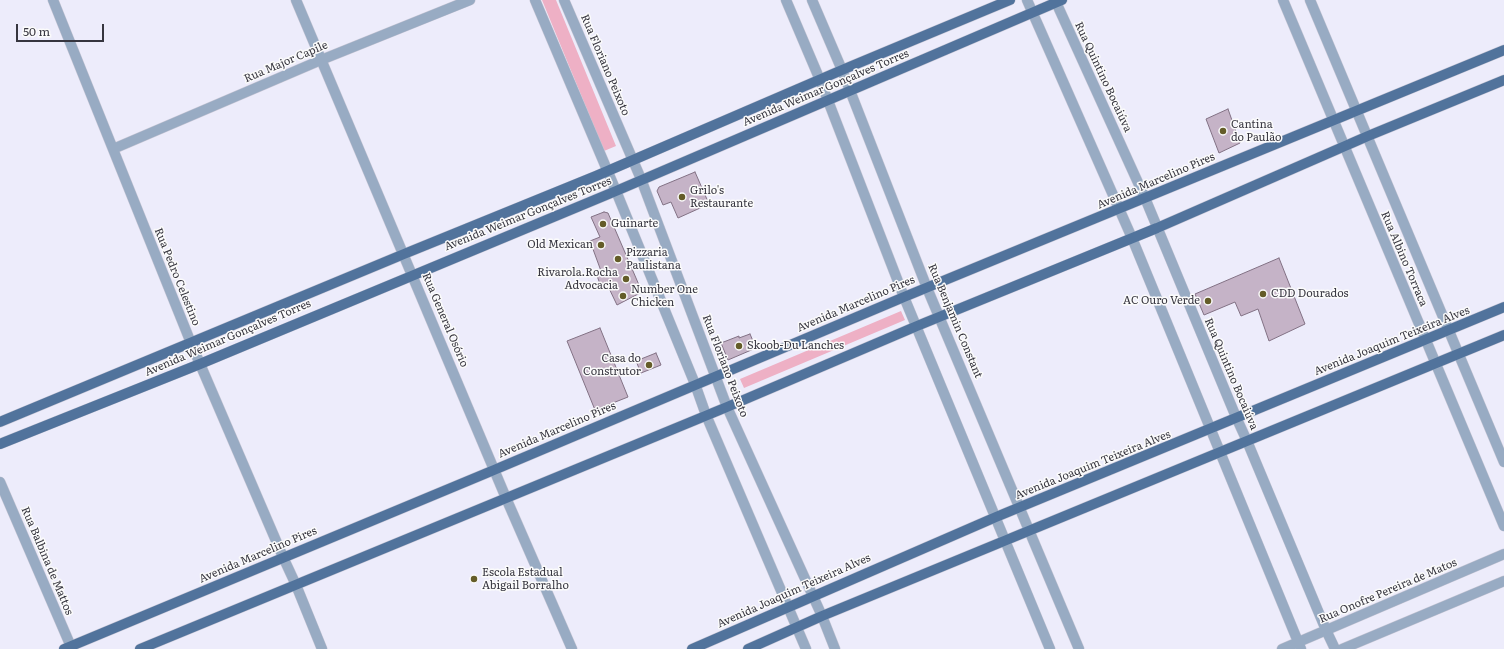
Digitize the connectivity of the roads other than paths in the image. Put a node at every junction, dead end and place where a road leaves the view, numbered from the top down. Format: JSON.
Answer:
{"nodes":[{"id":1,"x":53,"y":0,"type":"edge"},
{"id":2,"x":296,"y":0,"type":"edge"},
{"id":3,"x":470,"y":0,"type":"edge"},
{"id":4,"x":535,"y":0,"type":"edge"},
{"id":5,"x":564,"y":0,"type":"edge"},
{"id":6,"x":786,"y":0,"type":"edge"},
{"id":7,"x":812,"y":0,"type":"edge"},
{"id":8,"x":1010,"y":0,"type":"edge"},
{"id":9,"x":1027,"y":0,"type":"edge"},
{"id":10,"x":1282,"y":0,"type":"edge"},
{"id":11,"x":1310,"y":0,"type":"edge"},
{"id":12,"x":1057,"y":1,"type":"edge"},
{"id":13,"x":1033,"y":12,"type":"junction"},
{"id":14,"x":1504,"y":50,"type":"edge"},
{"id":15,"x":321,"y":60,"type":"junction"},
{"id":16,"x":842,"y":70,"type":"junction"},
{"id":17,"x":820,"y":80,"type":"junction"},
{"id":18,"x":1504,"y":80,"type":"edge"},
{"id":19,"x":849,"y":91,"type":"junction"},
{"id":20,"x":828,"y":100,"type":"junction"},
{"id":21,"x":1357,"y":111,"type":"junction"},
{"id":22,"x":1333,"y":120,"type":"junction"},
{"id":23,"x":1368,"y":136,"type":"junction"},
{"id":24,"x":1344,"y":147,"type":"junction"},
{"id":25,"x":113,"y":149,"type":"junction"},
{"id":26,"x":633,"y":161,"type":"junction"},
{"id":27,"x":608,"y":171,"type":"junction"},
{"id":28,"x":641,"y":179,"type":"junction"},
{"id":29,"x":616,"y":190,"type":"junction"},
{"id":30,"x":1145,"y":198,"type":"junction"},
{"id":31,"x":1120,"y":209,"type":"junction"},
{"id":32,"x":1157,"y":228,"type":"junction"},
{"id":33,"x":1132,"y":238,"type":"junction"},
{"id":34,"x":404,"y":254,"type":"junction"},
{"id":35,"x":412,"y":274,"type":"junction"},
{"id":36,"x":927,"y":288,"type":"junction"},
{"id":37,"x":904,"y":297,"type":"junction"},
{"id":38,"x":1504,"y":308,"type":"edge"},
{"id":39,"x":940,"y":316,"type":"junction"},
{"id":40,"x":917,"y":326,"type":"junction"},
{"id":41,"x":1450,"y":331,"type":"junction"},
{"id":42,"x":1504,"y":335,"type":"edge"},
{"id":43,"x":1425,"y":340,"type":"junction"},
{"id":44,"x":191,"y":343,"type":"junction"},
{"id":45,"x":1459,"y":354,"type":"junction"},
{"id":46,"x":200,"y":364,"type":"junction"},
{"id":47,"x":1435,"y":364,"type":"junction"},
{"id":48,"x":715,"y":376,"type":"junction"},
{"id":49,"x":695,"y":384,"type":"junction"},
{"id":50,"x":727,"y":407,"type":"junction"},
{"id":51,"x":706,"y":415,"type":"junction"},
{"id":52,"x":1236,"y":417,"type":"junction"},
{"id":53,"x":0,"y":422,"type":"edge"},
{"id":54,"x":1211,"y":429,"type":"junction"},
{"id":55,"x":1247,"y":441,"type":"junction"},
{"id":56,"x":0,"y":444,"type":"edge"},
{"id":57,"x":1220,"y":452,"type":"junction"},
{"id":58,"x":1504,"y":462,"type":"edge"},
{"id":59,"x":494,"y":470,"type":"junction"},
{"id":60,"x":0,"y":482,"type":"edge"},
{"id":61,"x":506,"y":498,"type":"junction"},
{"id":62,"x":1020,"y":508,"type":"junction"},
{"id":63,"x":996,"y":517,"type":"junction"},
{"id":64,"x":1504,"y":526,"type":"edge"},
{"id":65,"x":1030,"y":531,"type":"junction"},
{"id":66,"x":1006,"y":540,"type":"junction"},
{"id":67,"x":1504,"y":554,"type":"edge"},
{"id":68,"x":283,"y":557,"type":"junction"},
{"id":69,"x":1504,"y":581,"type":"edge"},
{"id":70,"x":296,"y":585,"type":"junction"},
{"id":71,"x":812,"y":596,"type":"junction"},
{"id":72,"x":788,"y":606,"type":"junction"},
{"id":73,"x":822,"y":616,"type":"junction"},
{"id":74,"x":797,"y":628,"type":"junction"},
{"id":75,"x":1326,"y":630,"type":"junction"},
{"id":76,"x":1299,"y":646,"type":"edge"},
{"id":77,"x":69,"y":648,"type":"edge"},
{"id":78,"x":140,"y":649,"type":"edge"},
{"id":79,"x":322,"y":649,"type":"edge"},
{"id":80,"x":572,"y":649,"type":"edge"},
{"id":81,"x":692,"y":649,"type":"edge"},
{"id":82,"x":748,"y":649,"type":"edge"},
{"id":83,"x":806,"y":649,"type":"edge"},
{"id":84,"x":835,"y":649,"type":"edge"},
{"id":85,"x":1050,"y":649,"type":"edge"},
{"id":86,"x":1079,"y":649,"type":"edge"},
{"id":87,"x":1282,"y":649,"type":"edge"},
{"id":88,"x":1335,"y":649,"type":"edge"},
{"id":89,"x":1342,"y":649,"type":"edge"}],
"edges":[{"from":1,"to":25,"type":"street","name":"Rua Pedro Celestino"},
{"from":2,"to":15,"type":"street","name":"Rua General Osório"},
{"from":3,"to":15,"type":"street","name":"Rua Major Capile"},
{"from":4,"to":27,"type":"street"},
{"from":5,"to":26,"type":"street","name":"Rua Floriano Peixoto"},
{"from":6,"to":17,"type":"street"},
{"from":7,"to":16,"type":"street","name":"Rua Benjamin Constant"},
{"from":8,"to":16,"type":"main road","name":"Avenida Weimar Gonçalves Torres"},
{"from":9,"to":13,"type":"street"},
{"from":10,"to":22,"type":"street","name":"Rua Albino Torraca"},
{"from":11,"to":21,"type":"street","name":"Rua Albino Torraca"},
{"from":12,"to":13,"type":"main road","name":"Avenida Weimar Gonçalves Torres"},
{"from":12,"to":30,"type":"street","name":"Rua Quintino Bocaiúva"},
{"from":13,"to":19,"type":"main road","name":"Avenida Weimar Gonçalves Torres"},
{"from":13,"to":31,"type":"street"},
{"from":14,"to":21,"type":"main road","name":"Avenida Marcelino Pires"},
{"from":15,"to":25,"type":"street","name":"Rua Major Capile"},
{"from":15,"to":34,"type":"street","name":"Rua General Osório"},
{"from":16,"to":17,"type":"main road","name":"Avenida Weimar Gonçalves Torres"},
{"from":16,"to":19,"type":"street","name":"Rua Benjamin Constant"},
{"from":17,"to":20,"type":"street"},
{"from":17,"to":26,"type":"main road","name":"Avenida Weimar Gonçalves Torres"},
{"from":18,"to":23,"type":"main road"},
{"from":19,"to":20,"type":"main road","name":"Avenida Weimar Gonçalves Torres"},
{"from":19,"to":36,"type":"street","name":"Rua Benjamin Constant"},
{"from":20,"to":28,"type":"main road","name":"Avenida Weimar Gonçalves Torres"},
{"from":20,"to":37,"type":"street"},
{"from":21,"to":22,"type":"main road","name":"Avenida Marcelino Pires"},
{"from":21,"to":23,"type":"street","name":"Rua Albino Torraca"},
{"from":22,"to":24,"type":"street","name":"Rua Albino Torraca"},
{"from":22,"to":30,"type":"main road","name":"Avenida Marcelino Pires"},
{"from":23,"to":24,"type":"main road"},
{"from":23,"to":41,"type":"street","name":"Rua Albino Torraca"},
{"from":24,"to":32,"type":"main road"},
{"from":24,"to":43,"type":"street","name":"Rua Albino Torraca"},
{"from":25,"to":44,"type":"street","name":"Rua Pedro Celestino"},
{"from":26,"to":27,"type":"main road","name":"Avenida Weimar Gonçalves Torres"},
{"from":26,"to":28,"type":"street","name":"Rua Floriano Peixoto"},
{"from":27,"to":29,"type":"street"},
{"from":27,"to":34,"type":"main road","name":"Avenida Weimar Gonçalves Torres"},
{"from":28,"to":29,"type":"main road","name":"Avenida Weimar Gonçalves Torres"},
{"from":28,"to":48,"type":"street","name":"Rua Floriano Peixoto"},
{"from":29,"to":35,"type":"main road","name":"Avenida Weimar Gonçalves Torres"},
{"from":29,"to":49,"type":"street"},
{"from":30,"to":31,"type":"main road","name":"Avenida Marcelino Pires"},
{"from":30,"to":32,"type":"street","name":"Rua Quintino Bocaiúva"},
{"from":31,"to":33,"type":"street"},
{"from":31,"to":36,"type":"main road","name":"Avenida Marcelino Pires"},
{"from":32,"to":33,"type":"main road"},
{"from":32,"to":52,"type":"street","name":"Rua Quintino Bocaiúva"},
{"from":33,"to":39,"type":"main road"},
{"from":33,"to":54,"type":"street"},
{"from":34,"to":35,"type":"street","name":"Rua General Osório"},
{"from":34,"to":44,"type":"main road","name":"Avenida Weimar Gonçalves Torres"},
{"from":35,"to":46,"type":"main road","name":"Avenida Weimar Gonçalves Torres"},
{"from":35,"to":59,"type":"street","name":"Rua General Osório"},
{"from":36,"to":37,"type":"main road","name":"Avenida Marcelino Pires"},
{"from":36,"to":39,"type":"street","name":"Rua Benjamin Constant"},
{"from":37,"to":40,"type":"street"},
{"from":37,"to":48,"type":"main road","name":"Avenida Marcelino Pires"},
{"from":38,"to":41,"type":"main road","name":"Avenida Joaquim Teixeira Alves"},
{"from":39,"to":40,"type":"main road"},
{"from":39,"to":62,"type":"street","name":"Rua Benjamin Constant"},
{"from":40,"to":50,"type":"main road"},
{"from":40,"to":63,"type":"street"},
{"from":41,"to":43,"type":"main road","name":"Avenida Joaquim Teixeira Alves"},
{"from":41,"to":45,"type":"street","name":"Rua Albino Torraca"},
{"from":42,"to":45,"type":"main road"},
{"from":43,"to":47,"type":"street","name":"Rua Albino Torraca"},
{"from":43,"to":52,"type":"main road","name":"Avenida Joaquim Teixeira Alves"},
{"from":44,"to":46,"type":"street","name":"Rua Pedro Celestino"},
{"from":44,"to":53,"type":"main road","name":"Avenida Weimar Gonçalves Torres"},
{"from":45,"to":47,"type":"main road"},
{"from":45,"to":58,"type":"street","name":"Rua Albino Torraca"},
{"from":46,"to":56,"type":"main road","name":"Avenida Weimar Gonçalves Torres"},
{"from":46,"to":68,"type":"street","name":"Rua Pedro Celestino"},
{"from":47,"to":55,"type":"main road"},
{"from":47,"to":64,"type":"street","name":"Rua Albino Torraca"},
{"from":48,"to":49,"type":"main road","name":"Avenida Marcelino Pires"},
{"from":48,"to":50,"type":"street","name":"Rua Floriano Peixoto"},
{"from":49,"to":51,"type":"street"},
{"from":49,"to":59,"type":"main road","name":"Avenida Marcelino Pires"},
{"from":50,"to":51,"type":"main road"},
{"from":50,"to":71,"type":"street","name":"Rua Floriano Peixoto"},
{"from":51,"to":61,"type":"main road"},
{"from":51,"to":72,"type":"street"},
{"from":52,"to":54,"type":"main road","name":"Avenida Joaquim Teixeira Alves"},
{"from":52,"to":55,"type":"street","name":"Rua Quintino Bocaiúva"},
{"from":54,"to":57,"type":"street"},
{"from":54,"to":62,"type":"main road","name":"Avenida Joaquim Teixeira Alves"},
{"from":55,"to":57,"type":"main road"},
{"from":55,"to":75,"type":"street","name":"Rua Quintino Bocaiúva"},
{"from":57,"to":65,"type":"main road"},
{"from":57,"to":76,"type":"street"},
{"from":59,"to":61,"type":"street","name":"Rua General Osório"},
{"from":59,"to":68,"type":"main road","name":"Avenida Marcelino Pires"},
{"from":60,"to":77,"type":"street","name":"Rua Balbina de Mattos"},
{"from":61,"to":70,"type":"main road"},
{"from":61,"to":80,"type":"street","name":"Rua General Osório"},
{"from":62,"to":63,"type":"main road","name":"Avenida Joaquim Teixeira Alves"},
{"from":62,"to":65,"type":"street","name":"Rua Benjamin Constant"},
{"from":63,"to":66,"type":"street"},
{"from":63,"to":71,"type":"main road","name":"Avenida Joaquim Teixeira Alves"},
{"from":65,"to":66,"type":"main road"},
{"from":65,"to":86,"type":"street","name":"Rua Benjamin Constant"},
{"from":66,"to":73,"type":"main road"},
{"from":66,"to":85,"type":"street"},
{"from":67,"to":75,"type":"street","name":"Rua Onofre Pereira de Matos"},
{"from":68,"to":70,"type":"street","name":"Rua Pedro Celestino"},
{"from":68,"to":77,"type":"main road","name":"Avenida Marcelino Pires"},
{"from":69,"to":89,"type":"street"},
{"from":70,"to":78,"type":"main road"},
{"from":70,"to":79,"type":"street","name":"Rua Pedro Celestino"},
{"from":71,"to":72,"type":"main road","name":"Avenida Joaquim Teixeira Alves"},
{"from":71,"to":73,"type":"street","name":"Rua Floriano Peixoto"},
{"from":72,"to":74,"type":"street"},
{"from":72,"to":81,"type":"main road","name":"Avenida Joaquim Teixeira Alves"},
{"from":73,"to":74,"type":"main road"},
{"from":73,"to":84,"type":"street","name":"Rua Floriano Peixoto"},
{"from":74,"to":82,"type":"main road"},
{"from":74,"to":83,"type":"street"},
{"from":75,"to":76,"type":"street","name":"Rua Onofre Pereira de Matos"},
{"from":75,"to":88,"type":"street","name":"Rua Quintino Bocaiúva"},
{"from":76,"to":87,"type":"street","name":"Rua Onofre Pereira de Matos"}]}
